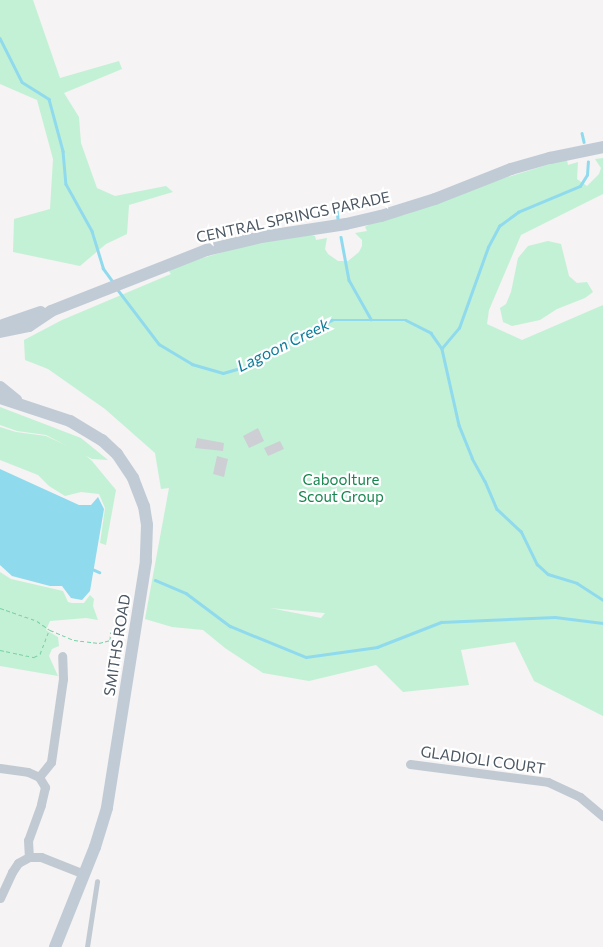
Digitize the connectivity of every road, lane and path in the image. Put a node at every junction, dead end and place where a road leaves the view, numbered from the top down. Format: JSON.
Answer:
{"nodes":[{"id":1,"x":603,"y":147,"type":"edge"},
{"id":2,"x":51,"y":311,"type":"junction"},
{"id":3,"x":0,"y":326,"type":"edge"},
{"id":4,"x":0,"y":332,"type":"edge"},
{"id":5,"x":0,"y":387,"type":"edge"},
{"id":6,"x":0,"y":398,"type":"edge"},
{"id":7,"x":21,"y":405,"type":"junction"},
{"id":8,"x":0,"y":608,"type":"edge"},
{"id":9,"x":111,"y":628,"type":"dead end"},
{"id":10,"x":50,"y":630,"type":"junction"},
{"id":11,"x":110,"y":640,"type":"junction"},
{"id":12,"x":123,"y":640,"type":"dead end"},
{"id":13,"x":0,"y":650,"type":"edge"},
{"id":14,"x":62,"y":656,"type":"dead end"},
{"id":15,"x":410,"y":764,"type":"dead end"},
{"id":16,"x":0,"y":768,"type":"edge"},
{"id":17,"x":39,"y":777,"type":"junction"},
{"id":18,"x":603,"y":816,"type":"edge"},
{"id":19,"x":29,"y":857,"type":"junction"},
{"id":20,"x":84,"y":874,"type":"junction"},
{"id":21,"x":97,"y":882,"type":"dead end"},
{"id":22,"x":0,"y":898,"type":"edge"},
{"id":23,"x":55,"y":947,"type":"edge"},
{"id":24,"x":87,"y":947,"type":"edge"}],
"edges":[{"from":1,"to":2,"type":"street","name":"CENTRAL SPRINGS PARADE"},
{"from":2,"to":3,"type":"street","name":"CENTRAL SPRINGS PARADE"},
{"from":2,"to":4,"type":"street","name":"CENTRAL SPRINGS PARADE"},
{"from":5,"to":7,"type":"street","name":"SMITHS ROAD"},
{"from":6,"to":7,"type":"street","name":"SMITHS ROAD"},
{"from":7,"to":20,"type":"street","name":"SMITHS ROAD"},
{"from":8,"to":10,"type":"path"},
{"from":9,"to":11,"type":"path"},
{"from":10,"to":11,"type":"path"},
{"from":10,"to":13,"type":"path"},
{"from":11,"to":12,"type":"path"},
{"from":14,"to":17,"type":"street"},
{"from":15,"to":18,"type":"street","name":"GLADIOLI COURT"},
{"from":16,"to":17,"type":"street"},
{"from":17,"to":19,"type":"street"},
{"from":19,"to":20,"type":"street"},
{"from":19,"to":22,"type":"street"},
{"from":20,"to":23,"type":"street","name":"SMITHS ROAD"},
{"from":21,"to":24,"type":"lane"}]}
